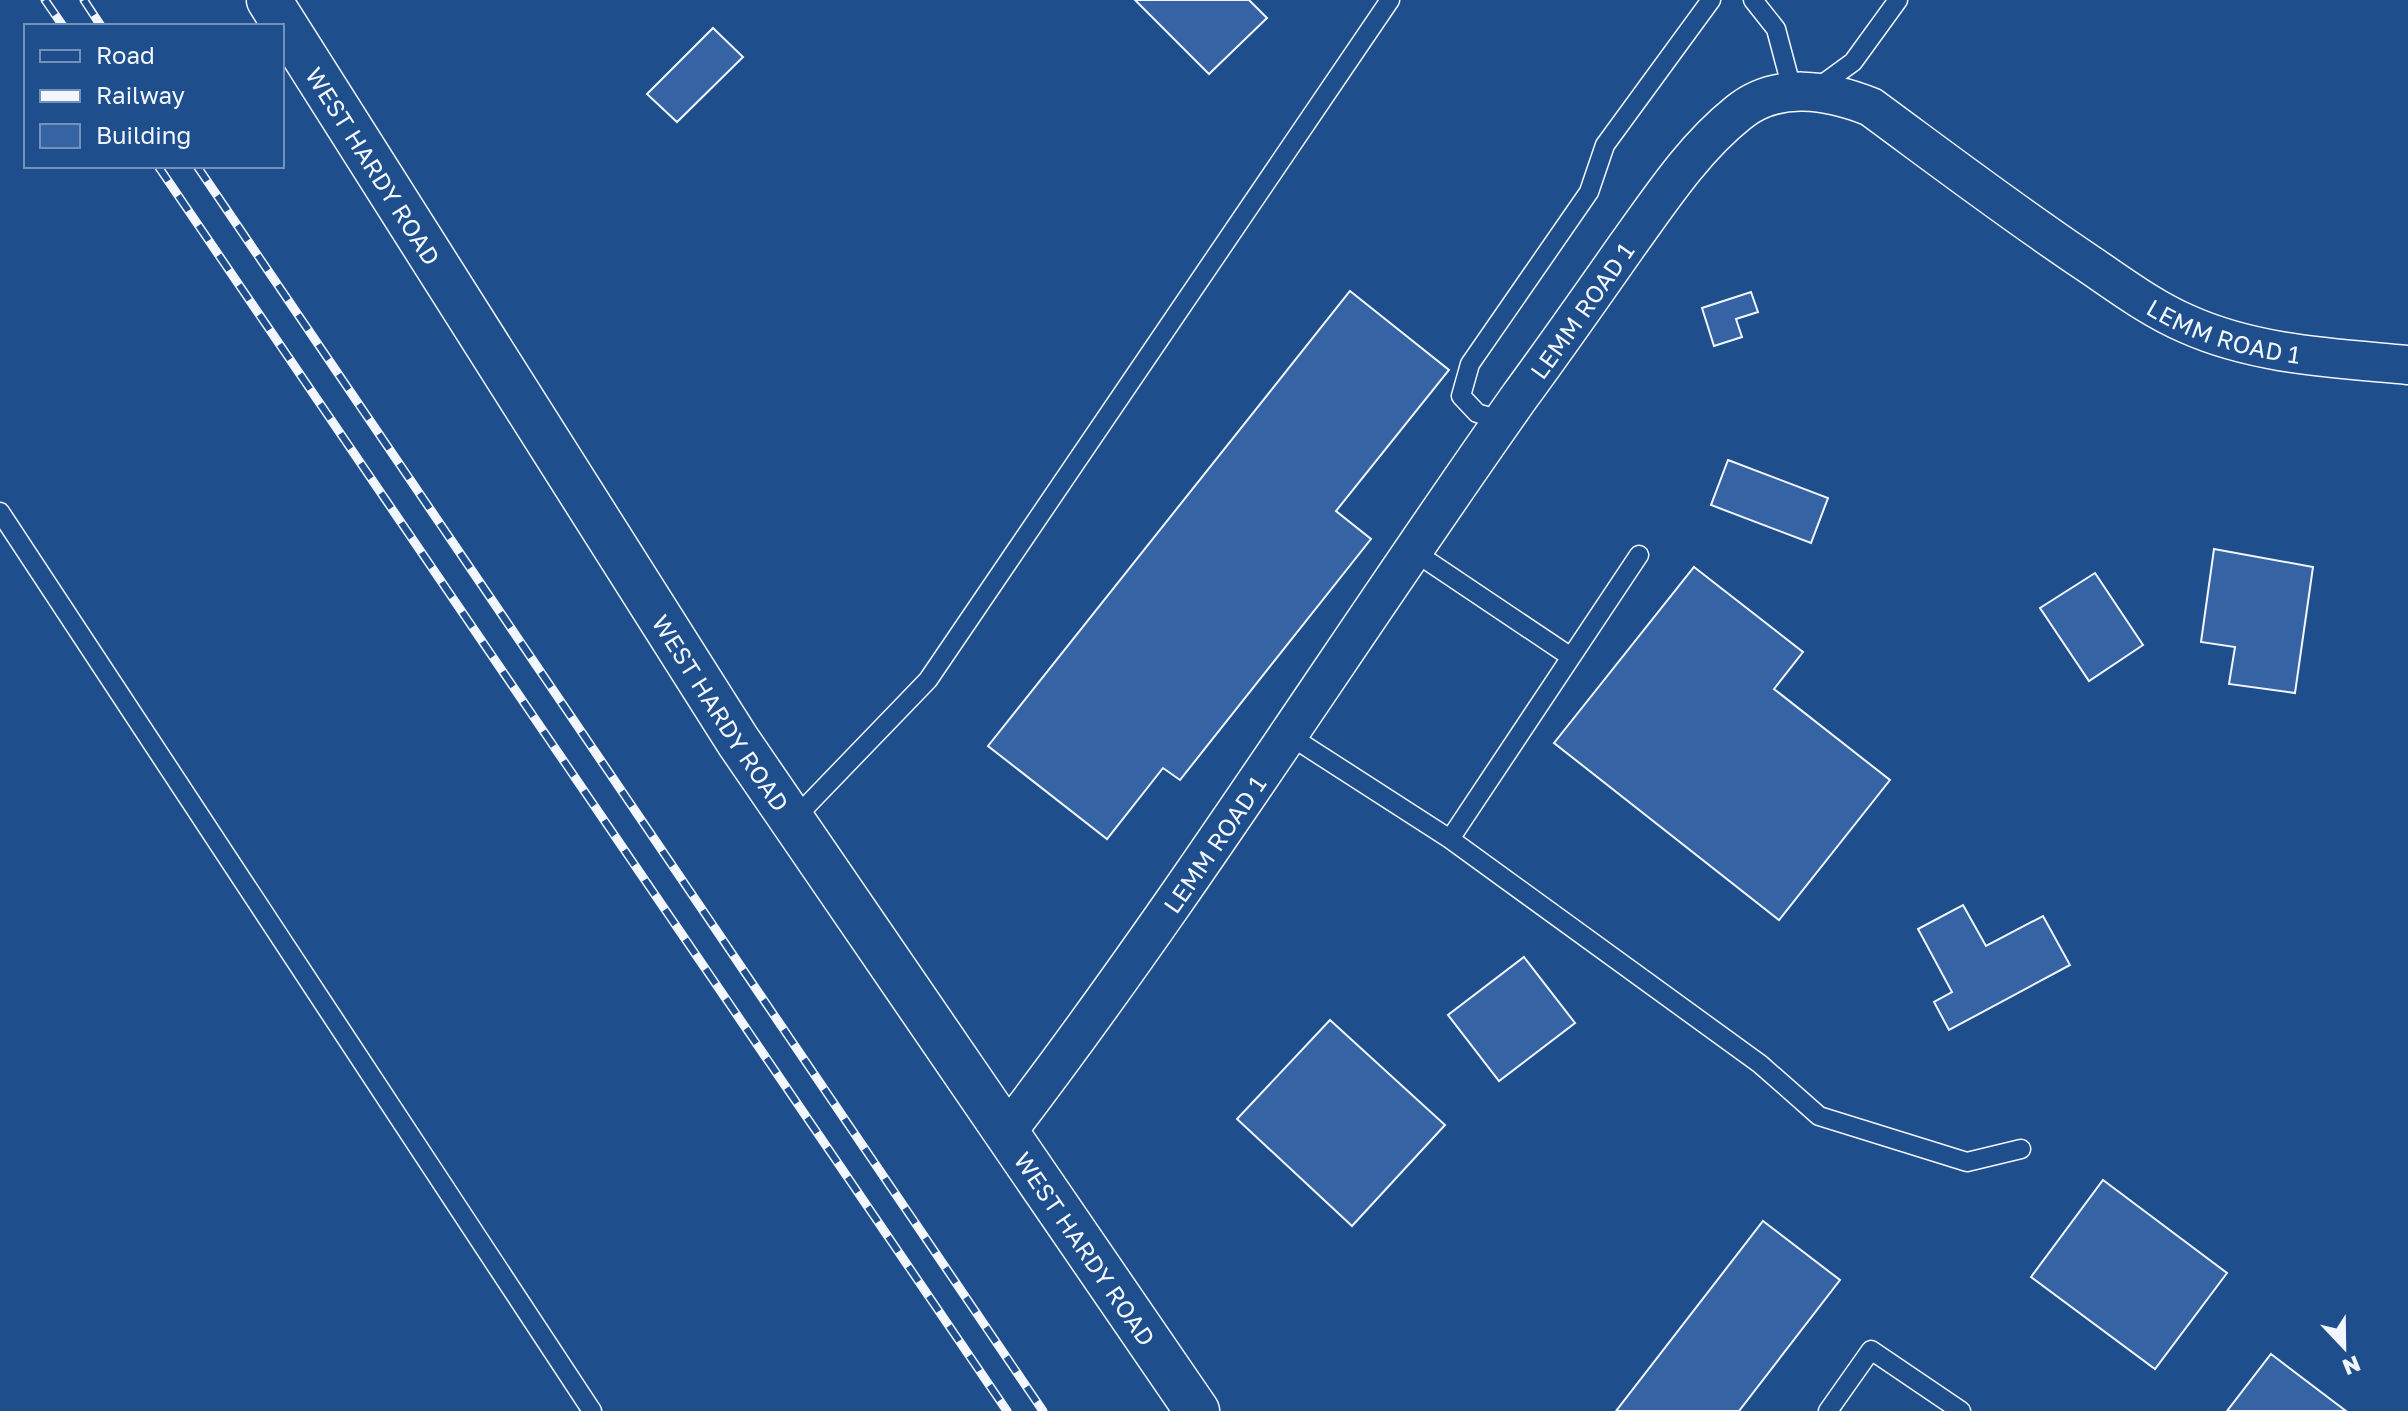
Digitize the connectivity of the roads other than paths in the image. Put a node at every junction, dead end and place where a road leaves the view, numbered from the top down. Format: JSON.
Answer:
{"nodes":[{"id":1,"x":269,"y":0,"type":"edge"},
{"id":2,"x":1390,"y":0,"type":"edge"},
{"id":3,"x":1711,"y":0,"type":"edge"},
{"id":4,"x":1753,"y":0,"type":"edge"},
{"id":5,"x":1898,"y":0,"type":"edge"},
{"id":6,"x":1803,"y":92,"type":"junction"},
{"id":7,"x":2408,"y":365,"type":"edge"},
{"id":8,"x":1503,"y":421,"type":"junction"},
{"id":9,"x":0,"y":512,"type":"edge"},
{"id":10,"x":1413,"y":551,"type":"junction"},
{"id":11,"x":1639,"y":555,"type":"dead end"},
{"id":12,"x":1571,"y":657,"type":"junction"},
{"id":13,"x":1287,"y":734,"type":"junction"},
{"id":14,"x":793,"y":820,"type":"junction"},
{"id":15,"x":1450,"y":839,"type":"junction"},
{"id":16,"x":1006,"y":1133,"type":"junction"},
{"id":17,"x":2021,"y":1149,"type":"dead end"},
{"id":18,"x":592,"y":1411,"type":"edge"},
{"id":19,"x":1197,"y":1411,"type":"edge"},
{"id":20,"x":1828,"y":1411,"type":"edge"},
{"id":21,"x":1961,"y":1411,"type":"edge"}],
"edges":[{"from":1,"to":14,"type":"main road","name":"WEST HARDY ROAD"},
{"from":2,"to":14,"type":"lane"},
{"from":3,"to":8,"type":"lane"},
{"from":4,"to":6,"type":"lane"},
{"from":5,"to":6,"type":"lane"},
{"from":6,"to":7,"type":"street","name":"LEMM ROAD 1"},
{"from":6,"to":8,"type":"street","name":"LEMM ROAD 1"},
{"from":8,"to":10,"type":"street","name":"LEMM ROAD 1"},
{"from":9,"to":18,"type":"lane"},
{"from":10,"to":12,"type":"lane"},
{"from":10,"to":13,"type":"street","name":"LEMM ROAD 1"},
{"from":11,"to":12,"type":"lane"},
{"from":12,"to":15,"type":"lane"},
{"from":13,"to":15,"type":"lane"},
{"from":13,"to":16,"type":"street","name":"LEMM ROAD 1"},
{"from":14,"to":16,"type":"main road","name":"WEST HARDY ROAD"},
{"from":15,"to":17,"type":"lane"},
{"from":16,"to":19,"type":"main road","name":"WEST HARDY ROAD"},
{"from":20,"to":21,"type":"lane"}]}
